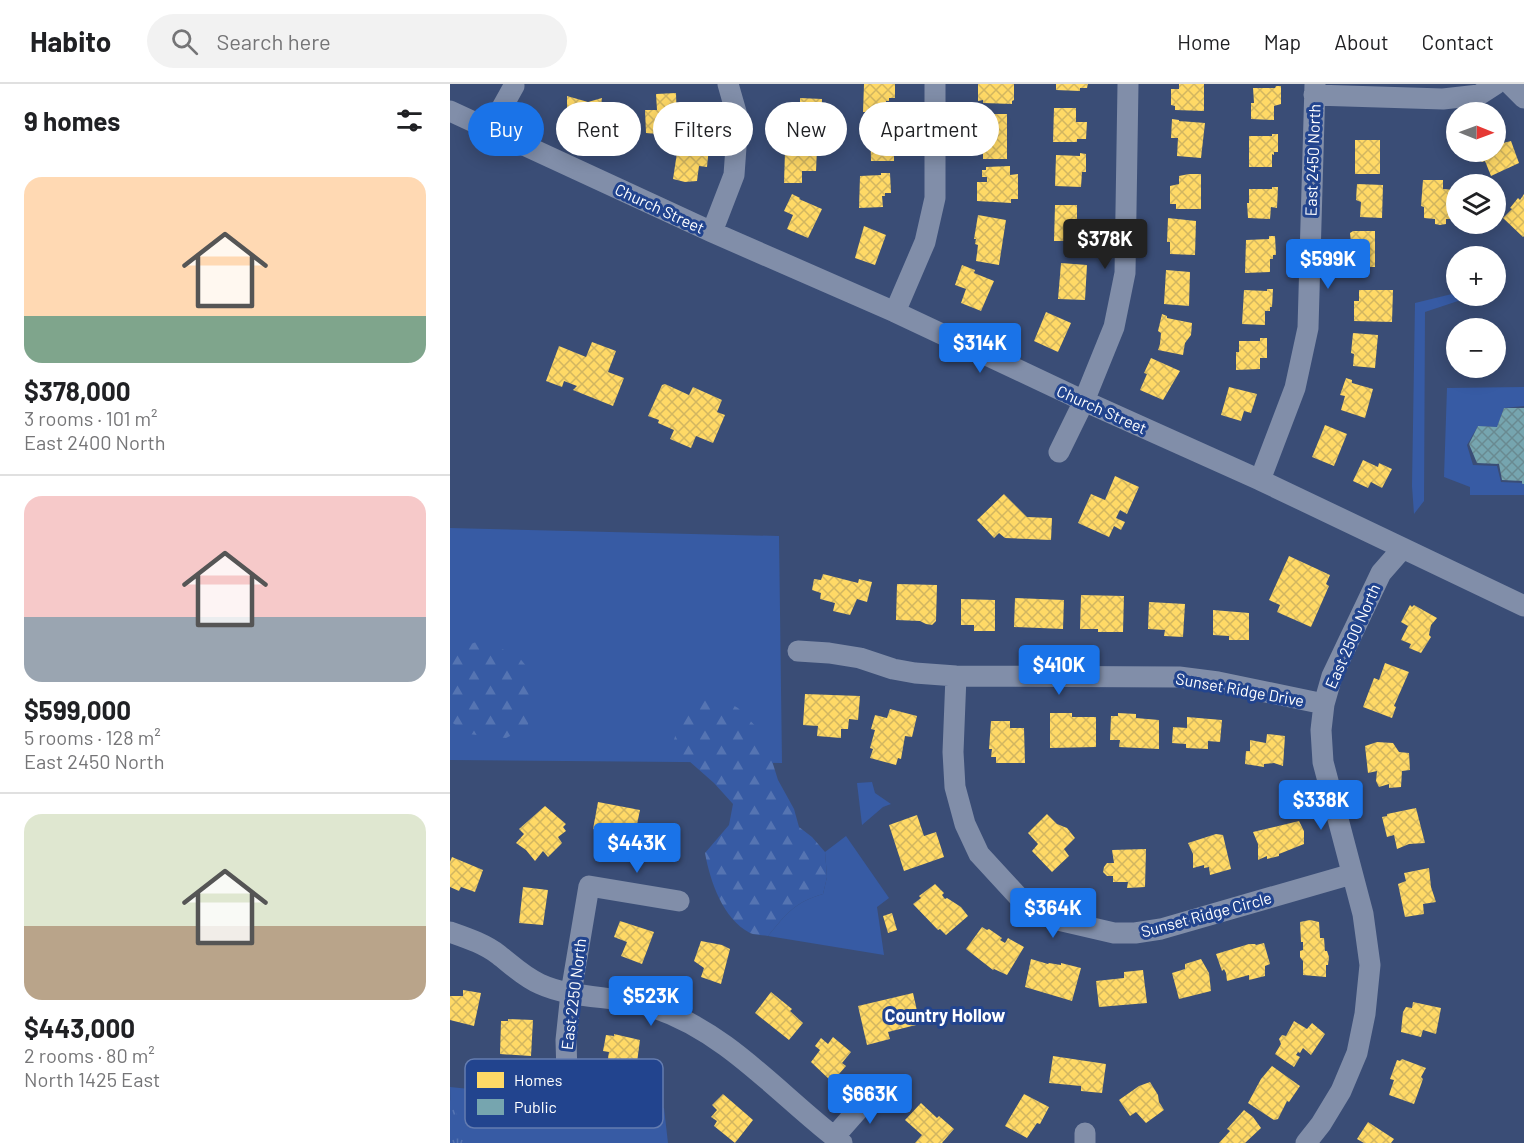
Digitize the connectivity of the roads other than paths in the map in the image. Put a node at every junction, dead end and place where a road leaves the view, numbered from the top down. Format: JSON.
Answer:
{"nodes":[{"id":1,"x":728,"y":84,"type":"edge"},
{"id":2,"x":935,"y":84,"type":"edge"},
{"id":3,"x":1128,"y":84,"type":"edge"},
{"id":4,"x":1496,"y":84,"type":"edge"},
{"id":5,"x":1510,"y":84,"type":"edge"},
{"id":6,"x":514,"y":86,"type":"dead end"},
{"id":7,"x":1314,"y":89,"type":"edge"},
{"id":8,"x":1524,"y":98,"type":"edge"},
{"id":9,"x":505,"y":102,"type":"edge"},
{"id":10,"x":450,"y":111,"type":"edge"},
{"id":11,"x":468,"y":119,"type":"edge"},
{"id":12,"x":544,"y":154,"type":"edge"},
{"id":13,"x":711,"y":232,"type":"junction"},
{"id":14,"x":895,"y":312,"type":"junction"},
{"id":15,"x":1084,"y":401,"type":"junction"},
{"id":16,"x":1059,"y":452,"type":"dead end"},
{"id":17,"x":1260,"y":480,"type":"junction"},
{"id":18,"x":1402,"y":549,"type":"junction"},
{"id":19,"x":1524,"y":606,"type":"edge"},
{"id":20,"x":798,"y":651,"type":"dead end"},
{"id":21,"x":956,"y":676,"type":"junction"},
{"id":22,"x":1324,"y":704,"type":"junction"},
{"id":23,"x":1352,"y":874,"type":"junction"},
{"id":24,"x":679,"y":901,"type":"dead end"},
{"id":25,"x":450,"y":933,"type":"edge"},
{"id":26,"x":571,"y":993,"type":"junction"},
{"id":27,"x":565,"y":1059,"type":"edge"},
{"id":28,"x":883,"y":1087,"type":"dead end"},
{"id":29,"x":838,"y":1140,"type":"edge"},
{"id":30,"x":1306,"y":1143,"type":"edge"}],
"edges":[{"from":1,"to":13,"type":"street"},
{"from":2,"to":14,"type":"street"},
{"from":3,"to":15,"type":"street"},
{"from":4,"to":7,"type":"street"},
{"from":5,"to":8,"type":"street"},
{"from":6,"to":9,"type":"street"},
{"from":7,"to":17,"type":"street","name":"East 2450 North"},
{"from":10,"to":11,"type":"street","name":"Church Street"},
{"from":12,"to":13,"type":"street","name":"Church Street"},
{"from":13,"to":14,"type":"street","name":"Church Street"},
{"from":14,"to":15,"type":"street","name":"Church Street"},
{"from":15,"to":16,"type":"street"},
{"from":15,"to":17,"type":"street","name":"Church Street"},
{"from":17,"to":18,"type":"street","name":"Church Street"},
{"from":18,"to":19,"type":"street","name":"Church Street"},
{"from":18,"to":22,"type":"street","name":"East 2500 North"},
{"from":20,"to":21,"type":"street","name":"Sunset Ridge Drive"},
{"from":21,"to":22,"type":"street","name":"Sunset Ridge Drive"},
{"from":21,"to":23,"type":"street","name":"Sunset Ridge Circle"},
{"from":22,"to":23,"type":"street","name":"East 2500 North"},
{"from":23,"to":30,"type":"street","name":"East 2500 North"},
{"from":24,"to":26,"type":"street","name":"East 2250 North"},
{"from":25,"to":26,"type":"street"},
{"from":26,"to":27,"type":"street","name":"East 2250 North"},
{"from":26,"to":29,"type":"street"},
{"from":28,"to":29,"type":"street"}]}
